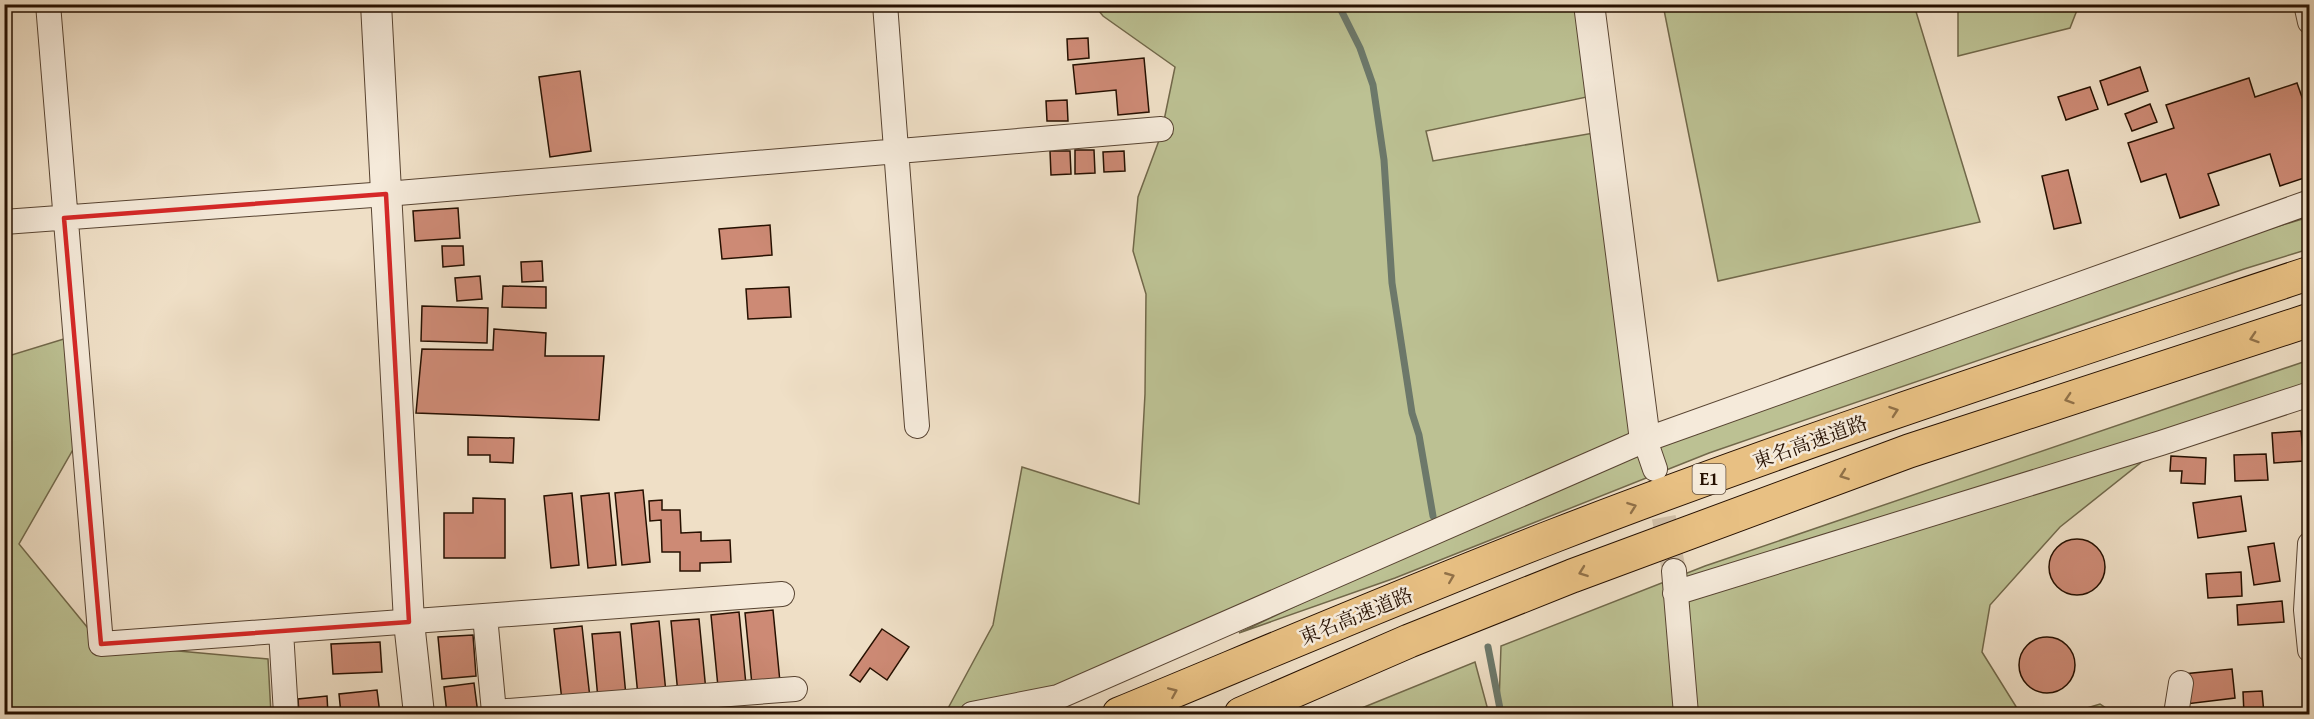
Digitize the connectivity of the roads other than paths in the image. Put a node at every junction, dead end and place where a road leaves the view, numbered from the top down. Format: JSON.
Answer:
{"nodes":[{"id":1,"x":48,"y":4,"type":"edge"},
{"id":2,"x":376,"y":4,"type":"edge"},
{"id":3,"x":885,"y":4,"type":"edge"},
{"id":4,"x":1589,"y":4,"type":"edge"},
{"id":5,"x":2306,"y":4,"type":"edge"},
{"id":6,"x":2310,"y":22,"type":"edge"},
{"id":7,"x":1161,"y":129,"type":"dead end"},
{"id":8,"x":897,"y":151,"type":"junction"},
{"id":9,"x":386,"y":194,"type":"junction"},
{"id":10,"x":2310,"y":202,"type":"edge"},
{"id":11,"x":64,"y":218,"type":"junction"},
{"id":12,"x":4,"y":222,"type":"edge"},
{"id":13,"x":2310,"y":273,"type":"edge"},
{"id":14,"x":2310,"y":320,"type":"edge"},
{"id":15,"x":2310,"y":394,"type":"edge"},
{"id":16,"x":917,"y":426,"type":"dead end"},
{"id":17,"x":1644,"y":440,"type":"junction"},
{"id":18,"x":1654,"y":469,"type":"tunnel mouth"},
{"id":19,"x":2310,"y":544,"type":"edge"},
{"id":20,"x":782,"y":594,"type":"dead end"},
{"id":21,"x":485,"y":616,"type":"junction"},
{"id":22,"x":409,"y":622,"type":"junction"},
{"id":23,"x":281,"y":631,"type":"junction"},
{"id":24,"x":2310,"y":650,"type":"edge"},
{"id":25,"x":2181,"y":683,"type":"dead end"},
{"id":26,"x":795,"y":689,"type":"dead end"},
{"id":27,"x":286,"y":714,"type":"edge"},
{"id":28,"x":418,"y":714,"type":"edge"},
{"id":29,"x":972,"y":714,"type":"edge"},
{"id":30,"x":1119,"y":714,"type":"edge"},
{"id":31,"x":1241,"y":714,"type":"edge"},
{"id":32,"x":1686,"y":714,"type":"edge"},
{"id":33,"x":2176,"y":714,"type":"edge"}],
"edges":[{"from":1,"to":11,"type":"street"},
{"from":2,"to":9,"type":"street"},
{"from":3,"to":8,"type":"street"},
{"from":4,"to":17,"type":"street"},
{"from":5,"to":6,"type":"street"},
{"from":7,"to":8,"type":"street"},
{"from":8,"to":9,"type":"street"},
{"from":8,"to":16,"type":"street"},
{"from":9,"to":11,"type":"street"},
{"from":9,"to":22,"type":"street"},
{"from":10,"to":17,"type":"street"},
{"from":11,"to":12,"type":"street"},
{"from":11,"to":23,"type":"street"},
{"from":30,"to":13,"type":"highway","name":"東名高速道路","number":"E1","one_way":true},
{"from":14,"to":31,"type":"highway","number":"E1","one_way":true},
{"from":15,"to":32,"type":"street"},
{"from":17,"to":18,"type":"street"},
{"from":17,"to":29,"type":"street"},
{"from":19,"to":24,"type":"street"},
{"from":20,"to":21,"type":"street"},
{"from":21,"to":22,"type":"street"},
{"from":21,"to":26,"type":"street"},
{"from":22,"to":23,"type":"street"},
{"from":22,"to":28,"type":"street"},
{"from":23,"to":27,"type":"street"},
{"from":25,"to":33,"type":"street"}]}
